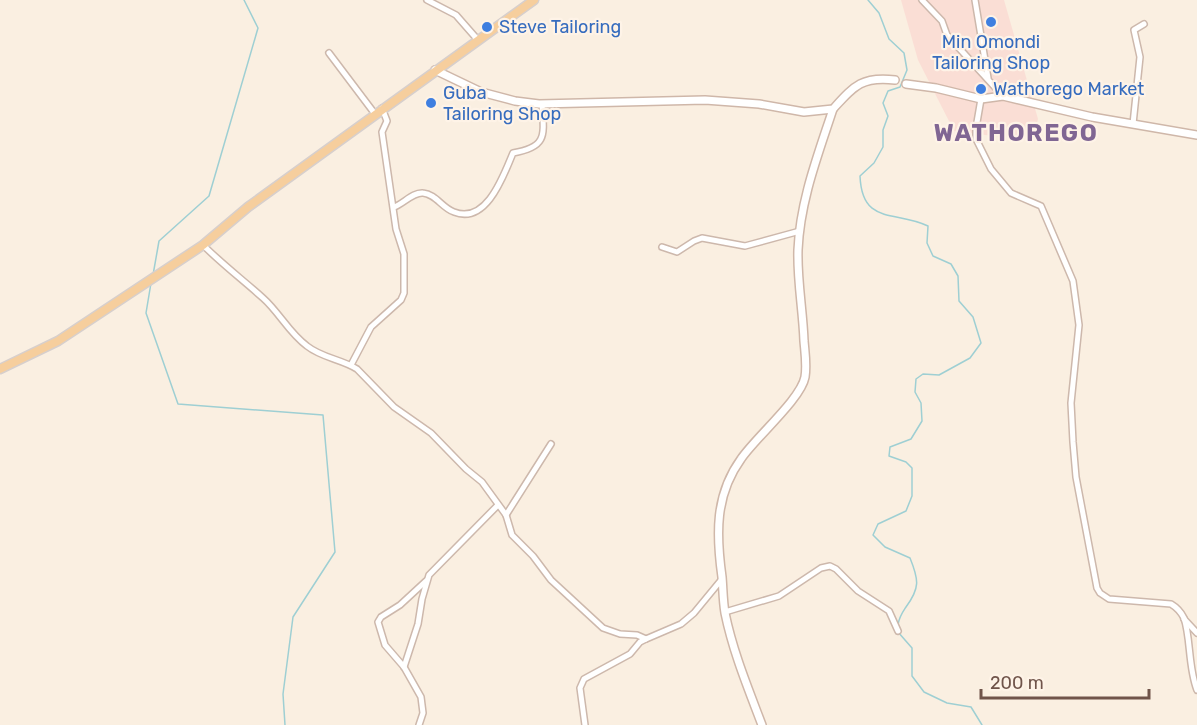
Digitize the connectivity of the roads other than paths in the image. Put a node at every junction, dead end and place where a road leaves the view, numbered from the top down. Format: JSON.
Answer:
{"nodes":[{"id":1,"x":427,"y":0,"type":"edge"},
{"id":2,"x":534,"y":0,"type":"edge"},
{"id":3,"x":922,"y":0,"type":"edge"},
{"id":4,"x":975,"y":0,"type":"edge"},
{"id":5,"x":1144,"y":24,"type":"dead end"},
{"id":6,"x":477,"y":39,"type":"junction"},
{"id":7,"x":329,"y":53,"type":"dead end"},
{"id":8,"x":435,"y":70,"type":"junction"},
{"id":9,"x":988,"y":78,"type":"junction"},
{"id":10,"x":895,"y":80,"type":"joint"},
{"id":11,"x":906,"y":84,"type":"joint"},
{"id":12,"x":1004,"y":96,"type":"junction"},
{"id":13,"x":981,"y":99,"type":"junction"},
{"id":14,"x":542,"y":104,"type":"junction"},
{"id":15,"x":833,"y":109,"type":"junction"},
{"id":16,"x":378,"y":111,"type":"junction"},
{"id":17,"x":1133,"y":124,"type":"junction"},
{"id":18,"x":1197,"y":135,"type":"edge"},
{"id":19,"x":394,"y":207,"type":"junction"},
{"id":20,"x":800,"y":231,"type":"junction"},
{"id":21,"x":203,"y":245,"type":"junction"},
{"id":22,"x":662,"y":247,"type":"dead end"},
{"id":23,"x":351,"y":365,"type":"junction"},
{"id":24,"x":0,"y":369,"type":"edge"},
{"id":25,"x":551,"y":444,"type":"dead end"},
{"id":26,"x":498,"y":505,"type":"junction"},
{"id":27,"x":506,"y":515,"type":"junction"},
{"id":28,"x":722,"y":579,"type":"junction"},
{"id":29,"x":427,"y":580,"type":"junction"},
{"id":30,"x":725,"y":612,"type":"junction"},
{"id":31,"x":1184,"y":619,"type":"junction"},
{"id":32,"x":898,"y":631,"type":"dead end"},
{"id":33,"x":1197,"y":633,"type":"edge"},
{"id":34,"x":646,"y":639,"type":"junction"},
{"id":35,"x":404,"y":668,"type":"junction"},
{"id":36,"x":1197,"y":690,"type":"edge"},
{"id":37,"x":419,"y":725,"type":"edge"},
{"id":38,"x":585,"y":725,"type":"edge"},
{"id":39,"x":762,"y":725,"type":"edge"}],
"edges":[{"from":1,"to":6,"type":"street"},
{"from":2,"to":6,"type":"main road"},
{"from":3,"to":9,"type":"street"},
{"from":4,"to":9,"type":"street"},
{"from":5,"to":17,"type":"street"},
{"from":6,"to":8,"type":"main road"},
{"from":7,"to":16,"type":"street"},
{"from":8,"to":14,"type":"street"},
{"from":8,"to":16,"type":"main road"},
{"from":9,"to":12,"type":"street"},
{"from":10,"to":11,"type":"street"},
{"from":10,"to":15,"type":"street"},
{"from":11,"to":13,"type":"street"},
{"from":12,"to":13,"type":"street"},
{"from":12,"to":17,"type":"street"},
{"from":13,"to":31,"type":"street"},
{"from":14,"to":15,"type":"street"},
{"from":14,"to":19,"type":"street"},
{"from":15,"to":20,"type":"street"},
{"from":16,"to":19,"type":"street"},
{"from":16,"to":21,"type":"main road"},
{"from":17,"to":18,"type":"street"},
{"from":19,"to":23,"type":"street"},
{"from":20,"to":22,"type":"street"},
{"from":20,"to":28,"type":"street"},
{"from":21,"to":23,"type":"street"},
{"from":21,"to":24,"type":"main road"},
{"from":23,"to":26,"type":"street"},
{"from":25,"to":27,"type":"street"},
{"from":26,"to":27,"type":"street"},
{"from":26,"to":29,"type":"street"},
{"from":27,"to":34,"type":"street"},
{"from":28,"to":30,"type":"street"},
{"from":28,"to":34,"type":"street"},
{"from":29,"to":35,"type":"street"},
{"from":29,"to":35,"type":"street"},
{"from":30,"to":32,"type":"street"},
{"from":30,"to":39,"type":"street"},
{"from":31,"to":33,"type":"street"},
{"from":31,"to":36,"type":"street"},
{"from":34,"to":38,"type":"street"},
{"from":35,"to":37,"type":"street"}]}
